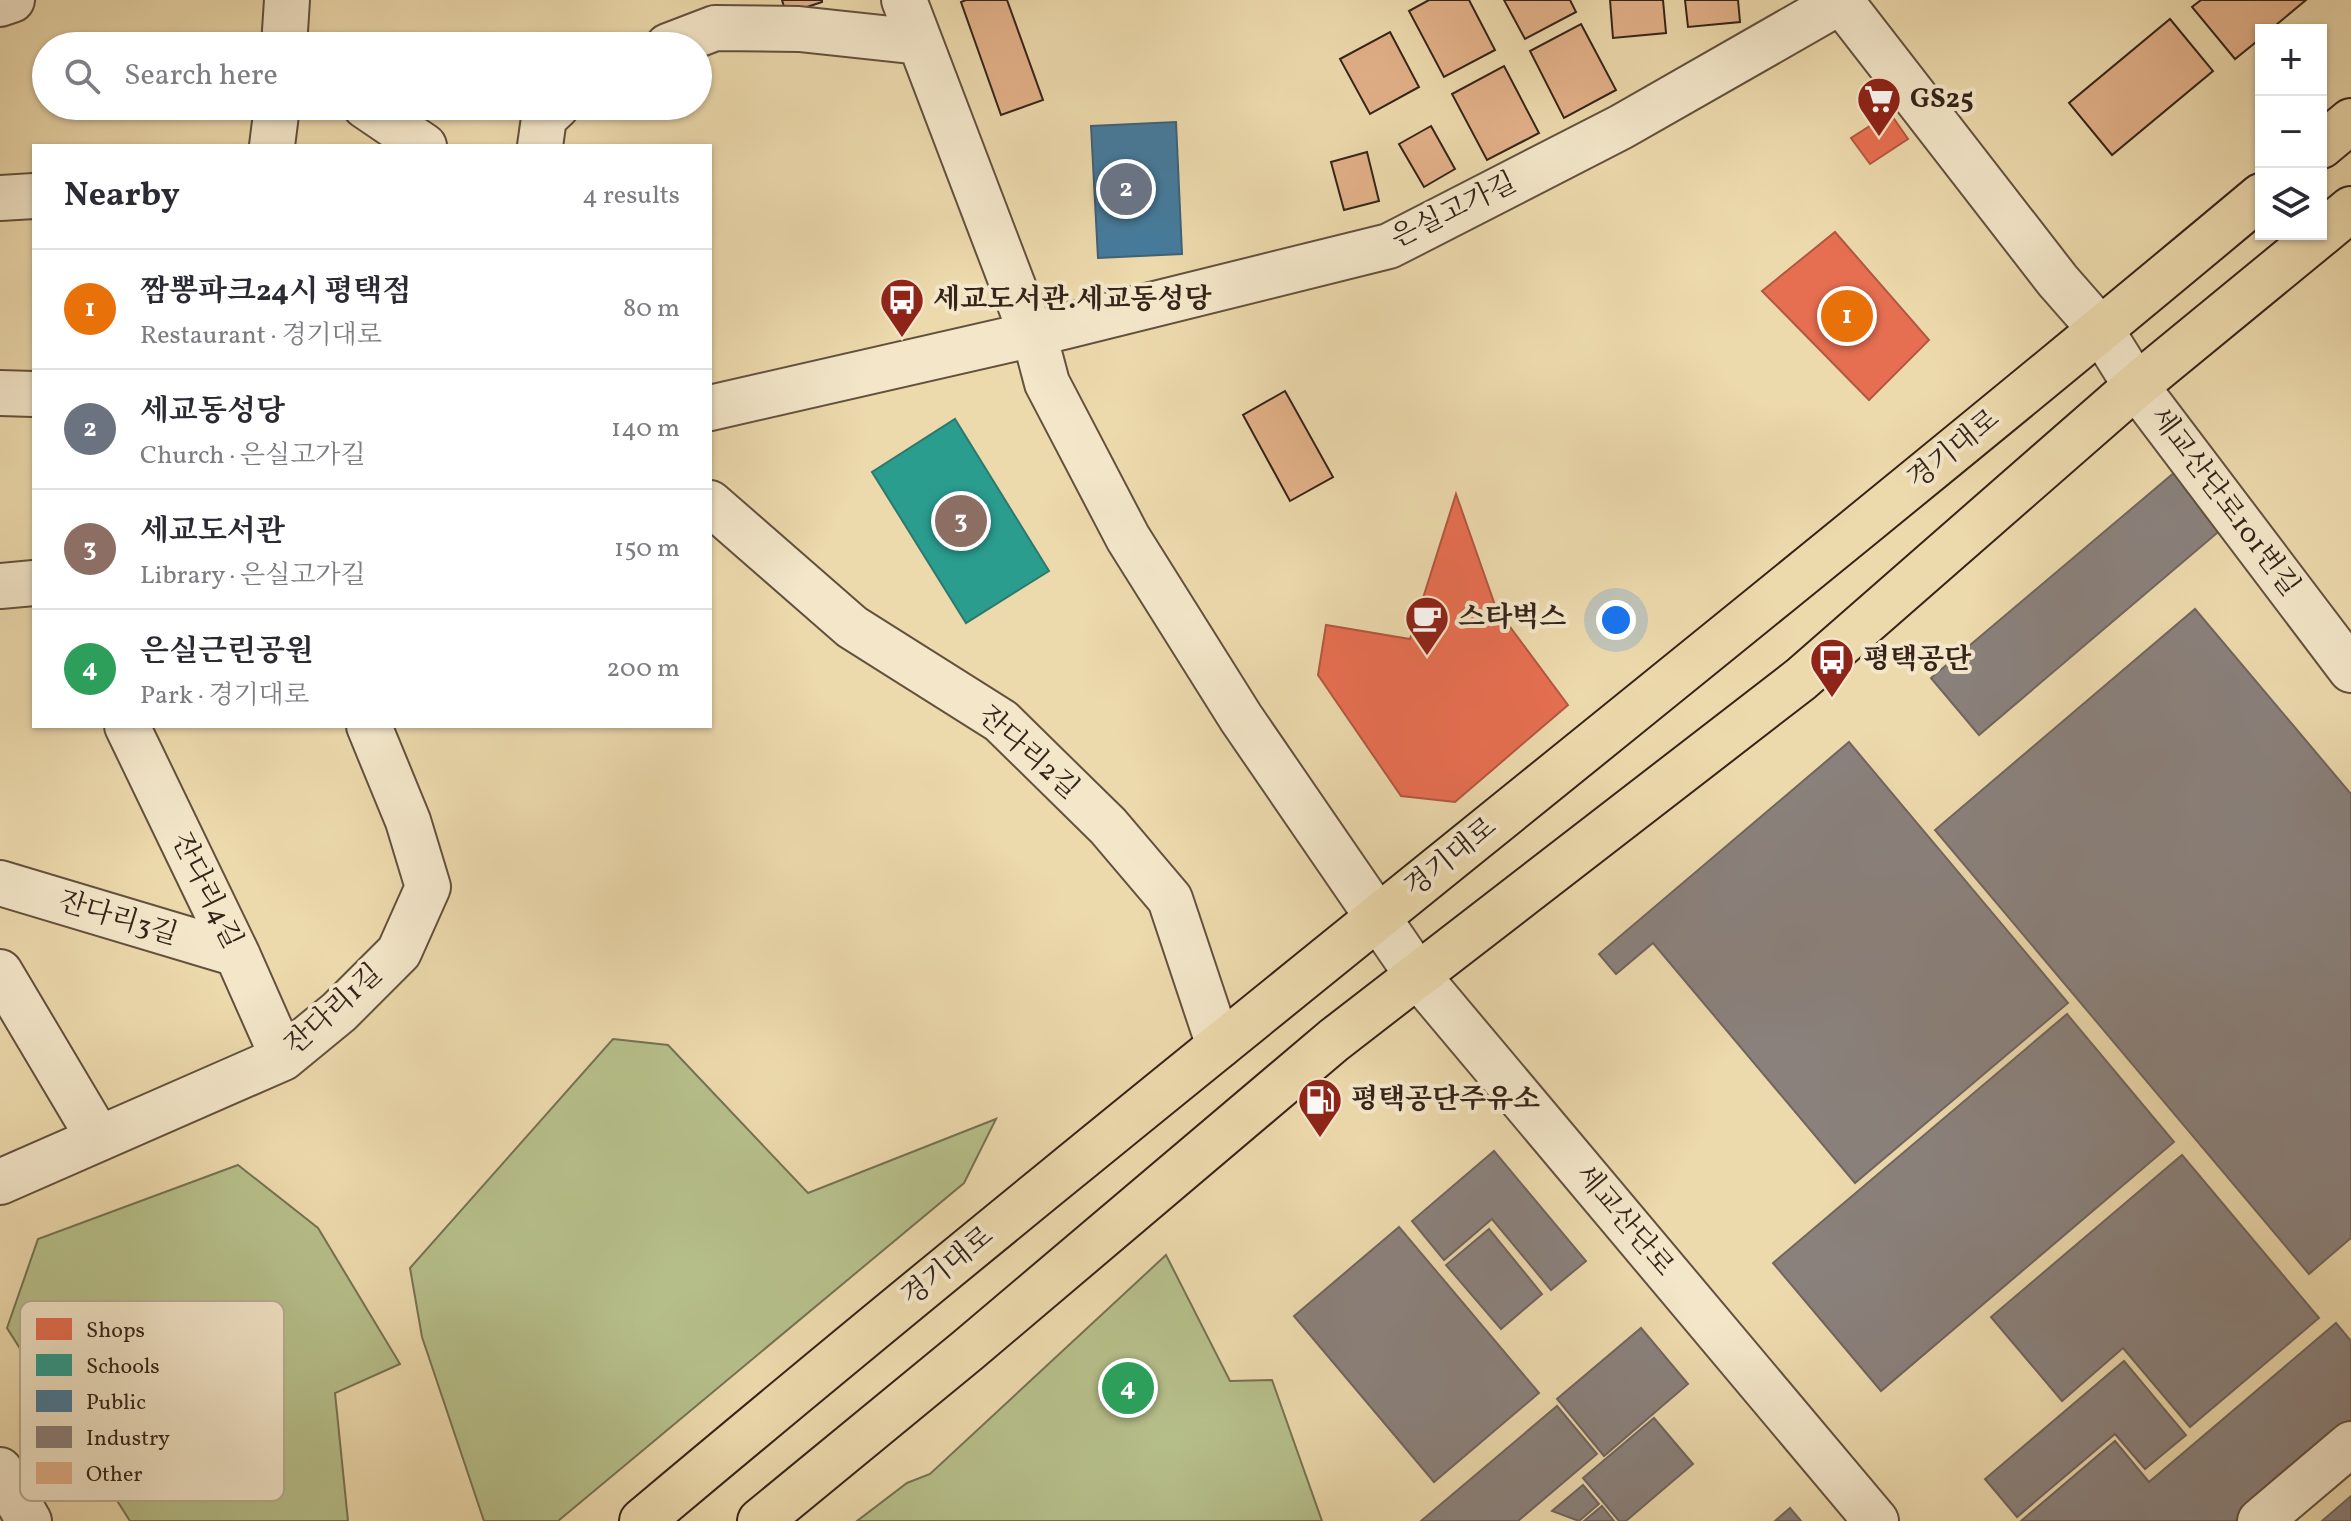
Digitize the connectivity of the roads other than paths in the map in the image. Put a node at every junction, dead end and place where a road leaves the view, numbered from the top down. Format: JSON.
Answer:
{"nodes":[{"id":1,"x":12,"y":0,"type":"edge"},
{"id":2,"x":287,"y":0,"type":"edge"},
{"id":3,"x":904,"y":0,"type":"edge"},
{"id":4,"x":1840,"y":1,"type":"edge"},
{"id":5,"x":0,"y":4,"type":"edge"},
{"id":6,"x":285,"y":32,"type":"edge"},
{"id":7,"x":705,"y":32,"type":"edge"},
{"id":8,"x":920,"y":42,"type":"junction"},
{"id":9,"x":275,"y":120,"type":"edge"},
{"id":10,"x":386,"y":120,"type":"edge"},
{"id":11,"x":544,"y":120,"type":"edge"},
{"id":12,"x":2351,"y":121,"type":"edge"},
{"id":13,"x":2327,"y":141,"type":"edge"},
{"id":14,"x":272,"y":144,"type":"edge"},
{"id":15,"x":421,"y":144,"type":"edge"},
{"id":16,"x":540,"y":144,"type":"edge"},
{"id":17,"x":32,"y":196,"type":"edge"},
{"id":18,"x":0,"y":198,"type":"edge"},
{"id":19,"x":2255,"y":201,"type":"edge"},
{"id":20,"x":2351,"y":209,"type":"edge"},
{"id":21,"x":2327,"y":229,"type":"edge"},
{"id":22,"x":2314,"y":240,"type":"edge"},
{"id":23,"x":2101,"y":330,"type":"junction"},
{"id":24,"x":1034,"y":334,"type":"junction"},
{"id":25,"x":2136,"y":386,"type":"junction"},
{"id":26,"x":0,"y":393,"type":"edge"},
{"id":27,"x":32,"y":394,"type":"edge"},
{"id":28,"x":712,"y":408,"type":"edge"},
{"id":29,"x":712,"y":505,"type":"edge"},
{"id":30,"x":32,"y":583,"type":"edge"},
{"id":31,"x":0,"y":586,"type":"edge"},
{"id":32,"x":2351,"y":670,"type":"edge"},
{"id":33,"x":128,"y":728,"type":"edge"},
{"id":34,"x":370,"y":728,"type":"edge"},
{"id":35,"x":0,"y":883,"type":"edge"},
{"id":36,"x":1376,"y":916,"type":"junction"},
{"id":37,"x":237,"y":954,"type":"junction"},
{"id":38,"x":0,"y":972,"type":"edge"},
{"id":39,"x":1418,"y":976,"type":"junction"},
{"id":40,"x":1219,"y":1046,"type":"junction"},
{"id":41,"x":283,"y":1058,"type":"junction"},
{"id":42,"x":98,"y":1137,"type":"junction"},
{"id":43,"x":0,"y":1182,"type":"edge"},
{"id":44,"x":2351,"y":1444,"type":"edge"},
{"id":45,"x":0,"y":1470,"type":"edge"},
{"id":46,"x":29,"y":1521,"type":"edge"},
{"id":47,"x":642,"y":1521,"type":"edge"},
{"id":48,"x":760,"y":1521,"type":"edge"},
{"id":49,"x":1876,"y":1521,"type":"edge"},
{"id":50,"x":2260,"y":1521,"type":"edge"}],
"edges":[{"from":1,"to":5,"type":"street"},
{"from":2,"to":6,"type":"street"},
{"from":3,"to":8,"type":"street"},
{"from":4,"to":23,"type":"street","name":"세교산단로101번길"},
{"from":4,"to":24,"type":"street","name":"은실고가길"},
{"from":7,"to":8,"type":"street"},
{"from":8,"to":24,"type":"street"},
{"from":9,"to":14,"type":"street"},
{"from":10,"to":15,"type":"street"},
{"from":11,"to":16,"type":"street"},
{"from":12,"to":13,"type":"main road"},
{"from":17,"to":18,"type":"street"},
{"from":19,"to":23,"type":"main road","name":"경기대로"},
{"from":20,"to":21,"type":"main road"},
{"from":22,"to":25,"type":"main road"},
{"from":23,"to":25,"type":"street","name":"세교산단로101번길"},
{"from":23,"to":36,"type":"main road","name":"경기대로"},
{"from":24,"to":28,"type":"street"},
{"from":24,"to":36,"type":"street"},
{"from":25,"to":32,"type":"street","name":"세교산단로101번길"},
{"from":25,"to":39,"type":"main road"},
{"from":26,"to":27,"type":"street"},
{"from":29,"to":40,"type":"street","name":"잔다리2길"},
{"from":30,"to":31,"type":"street"},
{"from":33,"to":37,"type":"street","name":"잔다리4길"},
{"from":34,"to":41,"type":"street","name":"잔다리1길"},
{"from":35,"to":37,"type":"street","name":"잔다리3길"},
{"from":36,"to":39,"type":"street","name":"세교산단로"},
{"from":36,"to":40,"type":"main road","name":"경기대로"},
{"from":37,"to":41,"type":"street","name":"잔다리4길"},
{"from":38,"to":42,"type":"street"},
{"from":39,"to":48,"type":"main road"},
{"from":39,"to":49,"type":"street","name":"세교산단로"},
{"from":40,"to":47,"type":"main road","name":"경기대로"},
{"from":41,"to":42,"type":"street","name":"잔다리1길"},
{"from":42,"to":43,"type":"street","name":"잔다리1길"},
{"from":44,"to":50,"type":"street"},
{"from":45,"to":46,"type":"street"}]}
